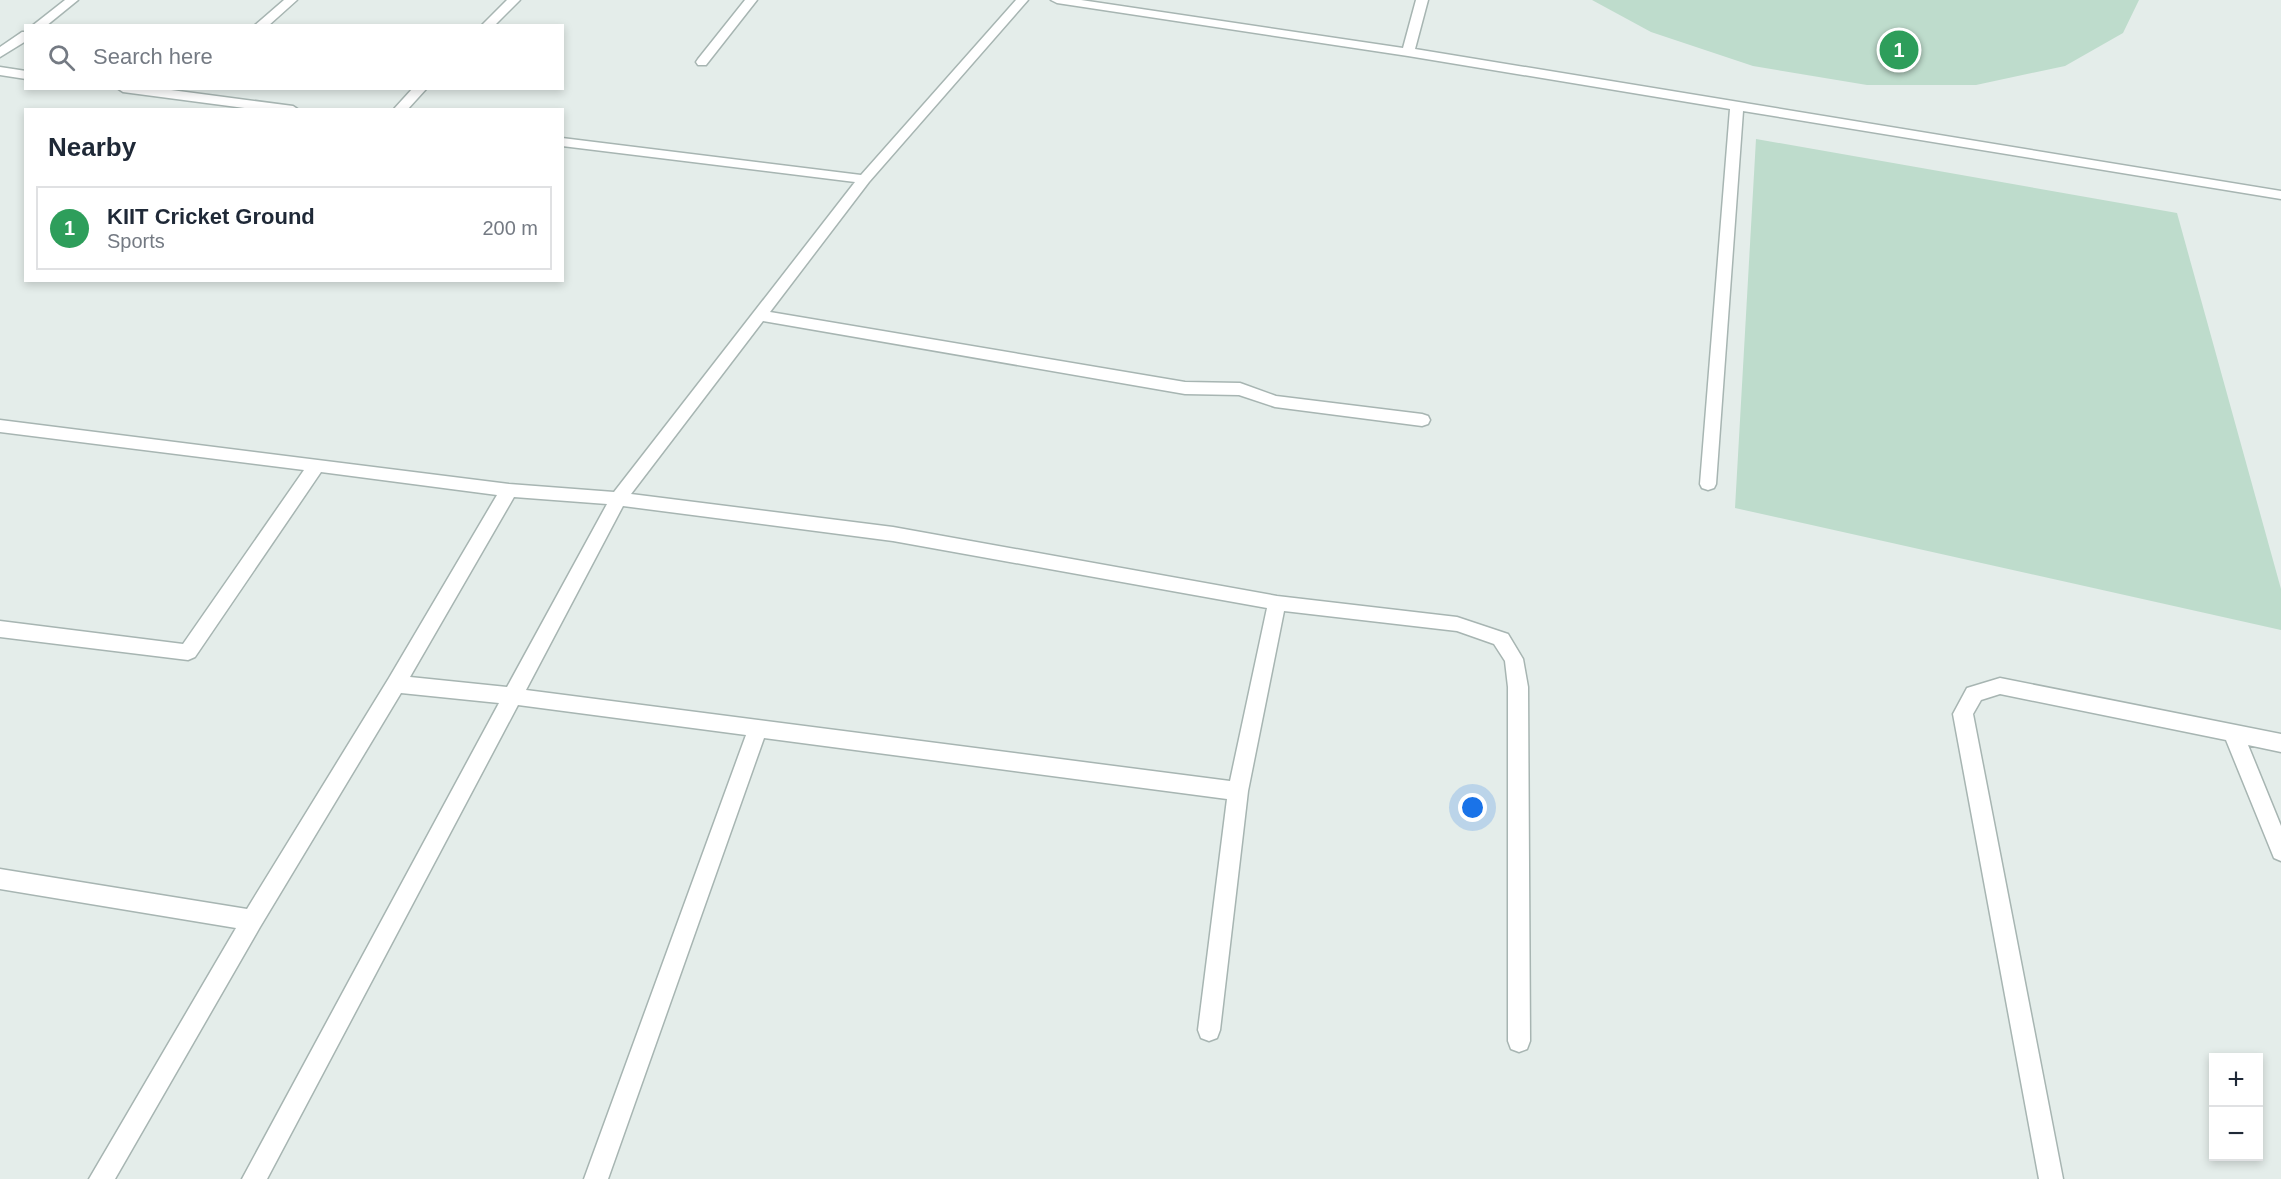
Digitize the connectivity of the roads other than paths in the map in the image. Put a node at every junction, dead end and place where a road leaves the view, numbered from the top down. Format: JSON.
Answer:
{"nodes":[{"id":1,"x":72,"y":0,"type":"edge"},
{"id":2,"x":291,"y":0,"type":"edge"},
{"id":3,"x":514,"y":0,"type":"edge"},
{"id":4,"x":751,"y":0,"type":"edge"},
{"id":5,"x":1022,"y":0,"type":"edge"},
{"id":6,"x":1057,"y":0,"type":"edge"},
{"id":7,"x":1422,"y":0,"type":"edge"},
{"id":8,"x":1108,"y":3,"type":"edge"},
{"id":9,"x":41,"y":24,"type":"edge"},
{"id":10,"x":262,"y":24,"type":"edge"},
{"id":11,"x":489,"y":24,"type":"edge"},
{"id":12,"x":24,"y":36,"type":"edge"},
{"id":13,"x":1408,"y":52,"type":"junction"},
{"id":14,"x":0,"y":53,"type":"edge"},
{"id":15,"x":702,"y":62,"type":"dead end"},
{"id":16,"x":0,"y":71,"type":"edge"},
{"id":17,"x":24,"y":75,"type":"edge"},
{"id":18,"x":150,"y":90,"type":"edge"},
{"id":19,"x":419,"y":90,"type":"edge"},
{"id":20,"x":178,"y":92,"type":"edge"},
{"id":21,"x":1737,"y":107,"type":"junction"},
{"id":22,"x":280,"y":108,"type":"edge"},
{"id":23,"x":401,"y":108,"type":"edge"},
{"id":24,"x":564,"y":142,"type":"edge"},
{"id":25,"x":864,"y":179,"type":"junction"},
{"id":26,"x":2281,"y":195,"type":"edge"},
{"id":27,"x":760,"y":315,"type":"junction"},
{"id":28,"x":1422,"y":420,"type":"dead end"},
{"id":29,"x":0,"y":426,"type":"edge"},
{"id":30,"x":317,"y":465,"type":"junction"},
{"id":31,"x":1708,"y":484,"type":"dead end"},
{"id":32,"x":509,"y":490,"type":"junction"},
{"id":33,"x":618,"y":499,"type":"junction"},
{"id":34,"x":1277,"y":603,"type":"junction"},
{"id":35,"x":0,"y":629,"type":"edge"},
{"id":36,"x":396,"y":684,"type":"junction"},
{"id":37,"x":511,"y":696,"type":"junction"},
{"id":38,"x":758,"y":728,"type":"junction"},
{"id":39,"x":2234,"y":735,"type":"junction"},
{"id":40,"x":2281,"y":743,"type":"edge"},
{"id":41,"x":1238,"y":791,"type":"junction"},
{"id":42,"x":2281,"y":851,"type":"edge"},
{"id":43,"x":0,"y":879,"type":"edge"},
{"id":44,"x":252,"y":920,"type":"junction"},
{"id":45,"x":1209,"y":1030,"type":"dead end"},
{"id":46,"x":1520,"y":1041,"type":"dead end"},
{"id":47,"x":101,"y":1179,"type":"edge"},
{"id":48,"x":254,"y":1179,"type":"edge"},
{"id":49,"x":596,"y":1179,"type":"edge"},
{"id":50,"x":2051,"y":1179,"type":"edge"}],
"edges":[{"from":1,"to":9,"type":"street"},
{"from":2,"to":10,"type":"street"},
{"from":3,"to":11,"type":"street"},
{"from":4,"to":15,"type":"street"},
{"from":5,"to":25,"type":"street"},
{"from":6,"to":8,"type":"street"},
{"from":7,"to":13,"type":"street"},
{"from":8,"to":13,"type":"street"},
{"from":12,"to":14,"type":"street"},
{"from":13,"to":21,"type":"street"},
{"from":16,"to":17,"type":"street"},
{"from":18,"to":20,"type":"street"},
{"from":19,"to":23,"type":"street"},
{"from":20,"to":22,"type":"street"},
{"from":21,"to":26,"type":"street"},
{"from":21,"to":31,"type":"street"},
{"from":24,"to":25,"type":"street"},
{"from":25,"to":27,"type":"street"},
{"from":27,"to":28,"type":"street"},
{"from":27,"to":33,"type":"street"},
{"from":29,"to":30,"type":"street"},
{"from":30,"to":32,"type":"street"},
{"from":30,"to":35,"type":"street"},
{"from":32,"to":33,"type":"street"},
{"from":32,"to":36,"type":"street"},
{"from":33,"to":34,"type":"street"},
{"from":33,"to":37,"type":"street"},
{"from":34,"to":41,"type":"street"},
{"from":34,"to":46,"type":"street"},
{"from":36,"to":37,"type":"street"},
{"from":36,"to":44,"type":"street"},
{"from":37,"to":38,"type":"street"},
{"from":37,"to":48,"type":"street"},
{"from":38,"to":41,"type":"street"},
{"from":38,"to":49,"type":"street"},
{"from":39,"to":40,"type":"street"},
{"from":39,"to":42,"type":"street"},
{"from":39,"to":50,"type":"street"},
{"from":41,"to":45,"type":"street"},
{"from":43,"to":44,"type":"street"},
{"from":44,"to":47,"type":"street"}]}
